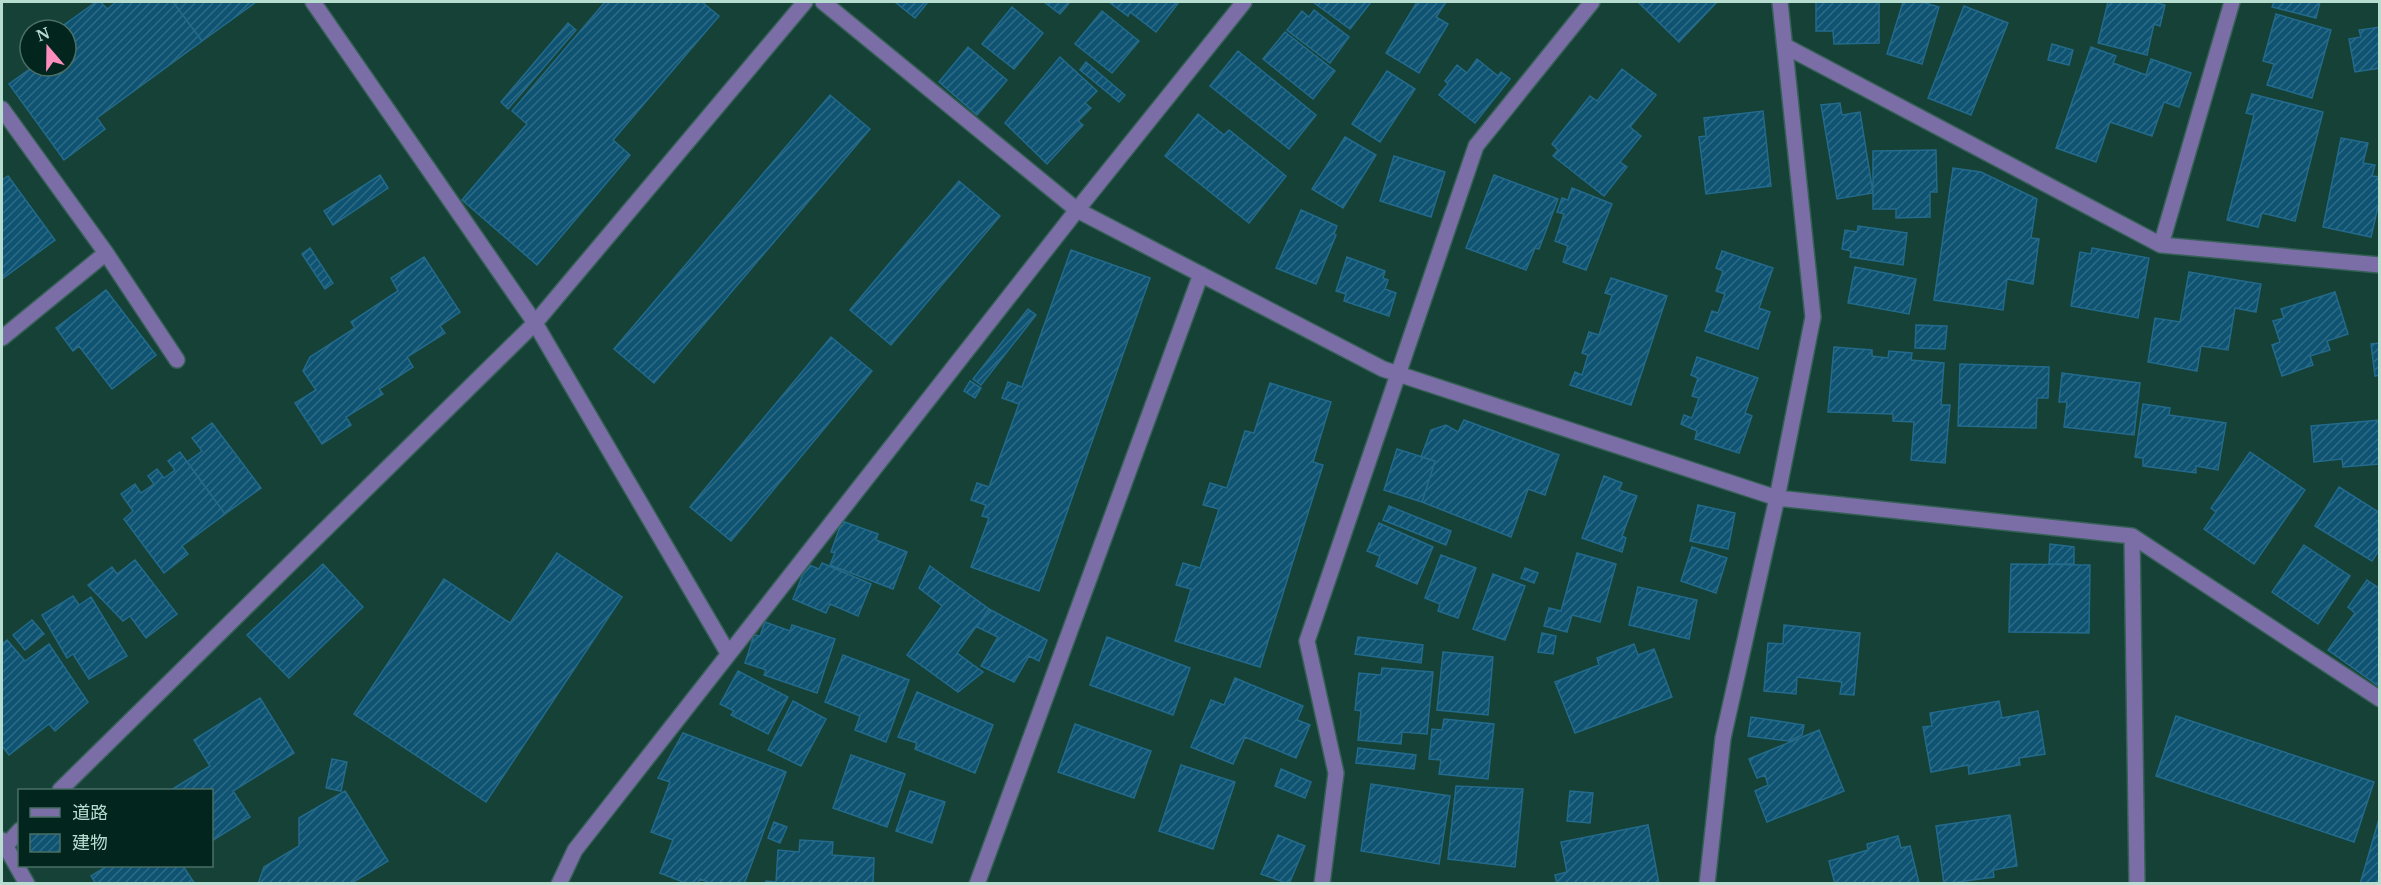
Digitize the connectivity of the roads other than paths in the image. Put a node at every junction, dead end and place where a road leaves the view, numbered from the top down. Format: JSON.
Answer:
{"nodes":[{"id":1,"x":314,"y":2,"type":"edge"},
{"id":2,"x":805,"y":2,"type":"edge"},
{"id":3,"x":823,"y":2,"type":"edge"},
{"id":4,"x":1244,"y":2,"type":"edge"},
{"id":5,"x":1592,"y":2,"type":"edge"},
{"id":6,"x":1780,"y":2,"type":"edge"},
{"id":7,"x":2232,"y":2,"type":"edge"},
{"id":8,"x":1785,"y":46,"type":"junction"},
{"id":9,"x":2,"y":109,"type":"edge"},
{"id":10,"x":1077,"y":210,"type":"junction"},
{"id":11,"x":2161,"y":244,"type":"junction"},
{"id":12,"x":106,"y":253,"type":"junction"},
{"id":13,"x":2379,"y":265,"type":"edge"},
{"id":14,"x":1201,"y":274,"type":"junction"},
{"id":15,"x":536,"y":324,"type":"junction"},
{"id":16,"x":2,"y":338,"type":"edge"},
{"id":17,"x":177,"y":360,"type":"dead end"},
{"id":18,"x":1397,"y":373,"type":"junction"},
{"id":19,"x":1777,"y":498,"type":"junction"},
{"id":20,"x":2132,"y":536,"type":"junction"},
{"id":21,"x":728,"y":653,"type":"junction"},
{"id":22,"x":2379,"y":699,"type":"edge"},
{"id":23,"x":61,"y":789,"type":"edge"},
{"id":24,"x":18,"y":832,"type":"edge"},
{"id":25,"x":2,"y":845,"type":"edge"},
{"id":26,"x":27,"y":884,"type":"edge"},
{"id":27,"x":559,"y":884,"type":"edge"},
{"id":28,"x":976,"y":884,"type":"edge"},
{"id":29,"x":1322,"y":884,"type":"edge"},
{"id":30,"x":1707,"y":884,"type":"edge"},
{"id":31,"x":2138,"y":884,"type":"edge"}],
"edges":[{"from":1,"to":15,"type":"street"},
{"from":2,"to":15,"type":"street"},
{"from":3,"to":10,"type":"street"},
{"from":4,"to":10,"type":"street"},
{"from":5,"to":18,"type":"street"},
{"from":6,"to":8,"type":"street"},
{"from":7,"to":11,"type":"street"},
{"from":8,"to":11,"type":"street"},
{"from":8,"to":19,"type":"street"},
{"from":9,"to":12,"type":"street"},
{"from":10,"to":14,"type":"street"},
{"from":10,"to":21,"type":"street"},
{"from":11,"to":13,"type":"street"},
{"from":12,"to":16,"type":"street"},
{"from":12,"to":17,"type":"street"},
{"from":14,"to":18,"type":"street"},
{"from":14,"to":28,"type":"street"},
{"from":15,"to":21,"type":"street"},
{"from":15,"to":23,"type":"street"},
{"from":18,"to":19,"type":"street"},
{"from":18,"to":29,"type":"street"},
{"from":19,"to":20,"type":"street"},
{"from":19,"to":30,"type":"street"},
{"from":20,"to":22,"type":"street"},
{"from":20,"to":31,"type":"street"},
{"from":21,"to":27,"type":"street"},
{"from":24,"to":25,"type":"street"},
{"from":25,"to":26,"type":"street"}]}
